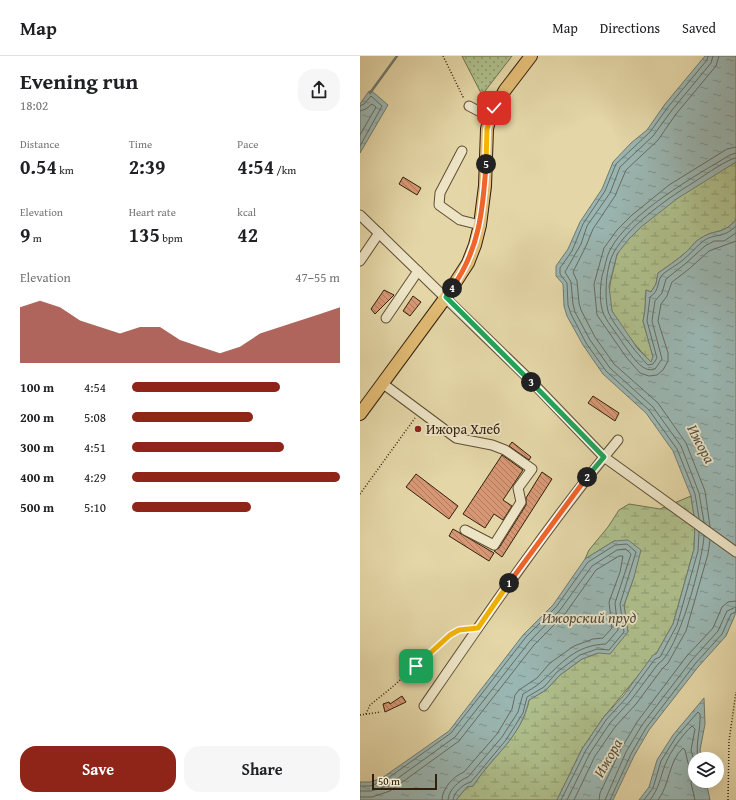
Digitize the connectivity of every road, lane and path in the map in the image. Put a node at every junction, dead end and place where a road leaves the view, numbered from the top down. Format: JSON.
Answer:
{"nodes":[{"id":1,"x":443,"y":56,"type":"edge"},
{"id":2,"x":531,"y":56,"type":"edge"},
{"id":3,"x":468,"y":106,"type":"joint"},
{"id":4,"x":490,"y":117,"type":"junction"},
{"id":5,"x":462,"y":151,"type":"dead end"},
{"id":6,"x":360,"y":215,"type":"edge"},
{"id":7,"x":480,"y":225,"type":"junction"},
{"id":8,"x":379,"y":233,"type":"junction"},
{"id":9,"x":360,"y":261,"type":"edge"},
{"id":10,"x":418,"y":271,"type":"junction"},
{"id":11,"x":446,"y":297,"type":"junction"},
{"id":12,"x":386,"y":318,"type":"dead end"},
{"id":13,"x":382,"y":383,"type":"junction"},
{"id":14,"x":420,"y":412,"type":"junction"},
{"id":15,"x":360,"y":414,"type":"edge"},
{"id":16,"x":618,"y":440,"type":"dead end"},
{"id":17,"x":604,"y":457,"type":"junction"},
{"id":18,"x":360,"y":494,"type":"edge"},
{"id":19,"x":465,"y":530,"type":"dead end"},
{"id":20,"x":736,"y":552,"type":"edge"},
{"id":21,"x":478,"y":628,"type":"junction"},
{"id":22,"x":736,"y":692,"type":"edge"},
{"id":23,"x":424,"y":706,"type":"dead end"},
{"id":24,"x":380,"y":712,"type":"dead end"},
{"id":25,"x":366,"y":714,"type":"junction"},
{"id":26,"x":360,"y":715,"type":"edge"},
{"id":27,"x":728,"y":800,"type":"edge"}],
"edges":[{"from":1,"to":3,"type":"path"},
{"from":2,"to":4,"type":"main road"},
{"from":3,"to":4,"type":"lane"},
{"from":4,"to":7,"type":"main road"},
{"from":5,"to":7,"type":"lane"},
{"from":6,"to":8,"type":"lane"},
{"from":7,"to":11,"type":"main road"},
{"from":8,"to":9,"type":"lane"},
{"from":8,"to":10,"type":"lane"},
{"from":10,"to":11,"type":"lane"},
{"from":10,"to":12,"type":"lane"},
{"from":11,"to":13,"type":"main road"},
{"from":11,"to":17,"type":"lane"},
{"from":13,"to":14,"type":"lane"},
{"from":13,"to":15,"type":"main road"},
{"from":14,"to":18,"type":"path"},
{"from":14,"to":19,"type":"lane"},
{"from":16,"to":17,"type":"lane"},
{"from":17,"to":20,"type":"lane"},
{"from":17,"to":21,"type":"lane"},
{"from":21,"to":23,"type":"lane"},
{"from":21,"to":25,"type":"path"},
{"from":22,"to":27,"type":"path"},
{"from":24,"to":25,"type":"path"},
{"from":25,"to":26,"type":"path"}]}
